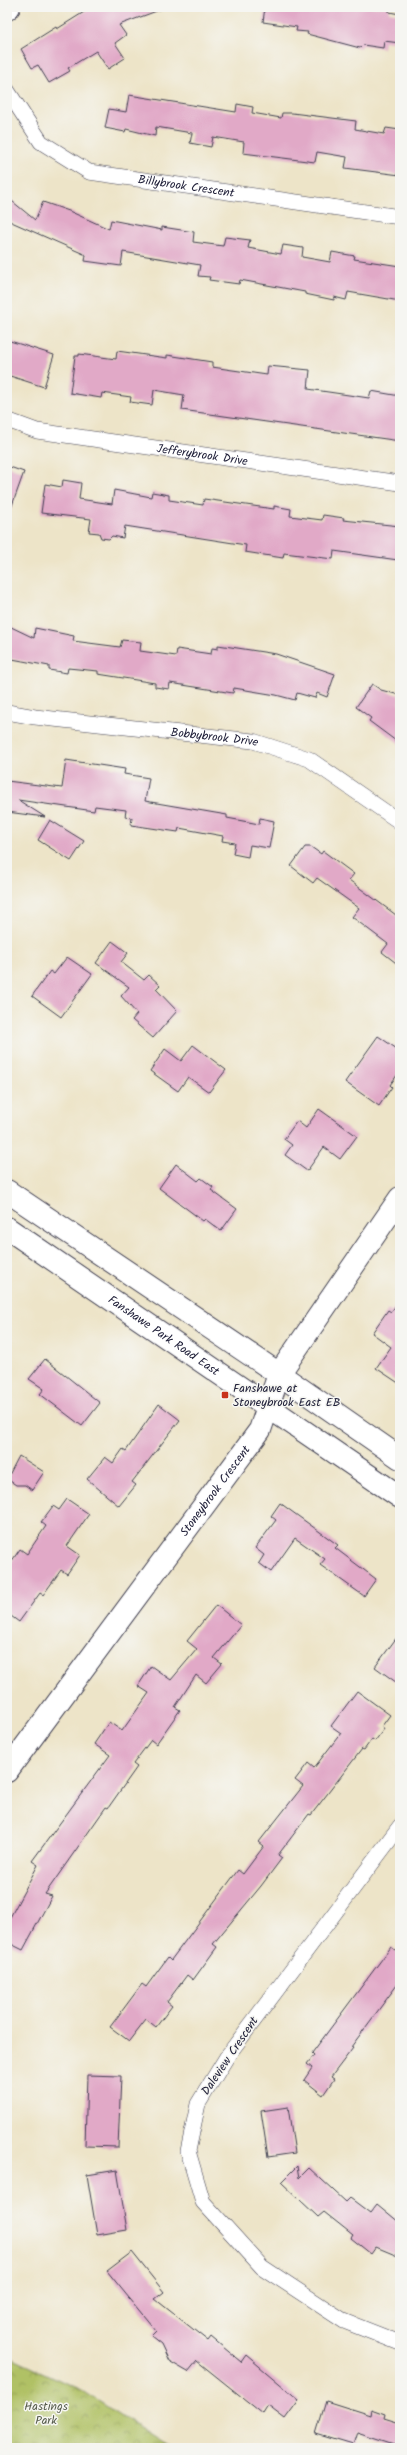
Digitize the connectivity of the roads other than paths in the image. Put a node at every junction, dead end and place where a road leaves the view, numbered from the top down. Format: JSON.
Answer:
{"nodes":[{"id":1,"x":7,"y":90,"type":"edge"},
{"id":2,"x":400,"y":217,"type":"edge"},
{"id":3,"x":7,"y":420,"type":"edge"},
{"id":4,"x":400,"y":483,"type":"edge"},
{"id":5,"x":7,"y":712,"type":"edge"},
{"id":6,"x":400,"y":822,"type":"edge"},
{"id":7,"x":7,"y":1191,"type":"edge"},
{"id":8,"x":400,"y":1198,"type":"edge"},
{"id":9,"x":7,"y":1228,"type":"edge"},
{"id":10,"x":279,"y":1374,"type":"junction"},
{"id":11,"x":270,"y":1406,"type":"junction"},
{"id":12,"x":400,"y":1458,"type":"edge"},
{"id":13,"x":400,"y":1497,"type":"edge"},
{"id":14,"x":7,"y":1771,"type":"edge"},
{"id":15,"x":400,"y":1826,"type":"edge"},
{"id":16,"x":400,"y":2343,"type":"edge"}],
"edges":[{"from":1,"to":2,"type":"street","name":"Billybrook Crescent"},
{"from":3,"to":4,"type":"street","name":"Jefferybrook Drive"},
{"from":5,"to":6,"type":"street","name":"Bobbybrook Drive"},
{"from":7,"to":10,"type":"main road"},
{"from":8,"to":10,"type":"main road","name":"Stoneybrook Crescent"},
{"from":9,"to":11,"type":"main road","name":"Fanshawe Park Road East"},
{"from":10,"to":11,"type":"main road","name":"Stoneybrook Crescent"},
{"from":10,"to":12,"type":"main road"},
{"from":11,"to":13,"type":"main road","name":"Fanshawe Park Road East"},
{"from":11,"to":14,"type":"main road","name":"Stoneybrook Crescent"},
{"from":15,"to":16,"type":"street","name":"Daleview Crescent"}]}
